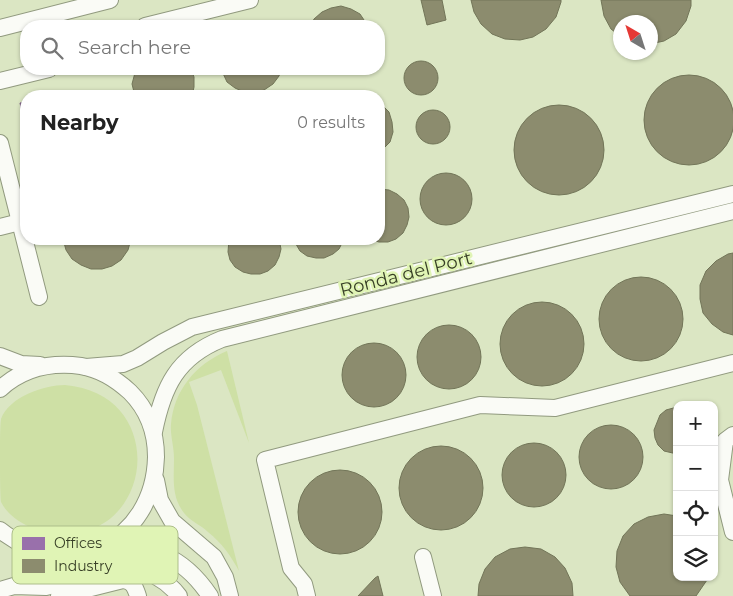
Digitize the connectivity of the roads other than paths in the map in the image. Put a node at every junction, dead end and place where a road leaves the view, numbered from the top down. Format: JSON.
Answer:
{"nodes":[{"id":1,"x":110,"y":0,"type":"edge"},
{"id":2,"x":250,"y":0,"type":"edge"},
{"id":3,"x":31,"y":20,"type":"edge"},
{"id":4,"x":169,"y":20,"type":"edge"},
{"id":5,"x":20,"y":23,"type":"edge"},
{"id":6,"x":0,"y":28,"type":"edge"},
{"id":7,"x":24,"y":75,"type":"edge"},
{"id":8,"x":0,"y":81,"type":"edge"},
{"id":9,"x":0,"y":143,"type":"edge"},
{"id":10,"x":733,"y":194,"type":"edge"},
{"id":11,"x":733,"y":211,"type":"edge"},
{"id":12,"x":20,"y":222,"type":"joint"},
{"id":13,"x":0,"y":227,"type":"edge"},
{"id":14,"x":26,"y":245,"type":"edge"},
{"id":15,"x":39,"y":297,"type":"dead end"},
{"id":16,"x":0,"y":356,"type":"edge"},
{"id":17,"x":733,"y":363,"type":"edge"},
{"id":18,"x":47,"y":366,"type":"junction"},
{"id":19,"x":86,"y":367,"type":"junction"},
{"id":20,"x":0,"y":389,"type":"edge"},
{"id":21,"x":154,"y":432,"type":"junction"},
{"id":22,"x":733,"y":436,"type":"edge"},
{"id":23,"x":155,"y":473,"type":"junction"},
{"id":24,"x":129,"y":526,"type":"edge"},
{"id":25,"x":177,"y":526,"type":"edge"},
{"id":26,"x":178,"y":527,"type":"edge"},
{"id":27,"x":0,"y":530,"type":"edge"},
{"id":28,"x":733,"y":532,"type":"edge"},
{"id":29,"x":12,"y":539,"type":"edge"},
{"id":30,"x":423,"y":557,"type":"dead end"},
{"id":31,"x":178,"y":562,"type":"edge"},
{"id":32,"x":59,"y":584,"type":"edge"},
{"id":33,"x":107,"y":584,"type":"edge"},
{"id":34,"x":133,"y":584,"type":"edge"},
{"id":35,"x":168,"y":584,"type":"edge"},
{"id":36,"x":22,"y":586,"type":"joint"},
{"id":37,"x":0,"y":590,"type":"edge"},
{"id":38,"x":58,"y":596,"type":"edge"},
{"id":39,"x":138,"y":596,"type":"edge"},
{"id":40,"x":179,"y":596,"type":"edge"},
{"id":41,"x":210,"y":596,"type":"edge"},
{"id":42,"x":230,"y":596,"type":"edge"},
{"id":43,"x":307,"y":596,"type":"edge"},
{"id":44,"x":433,"y":596,"type":"edge"}],
"edges":[{"from":1,"to":3,"type":"street"},
{"from":2,"to":4,"type":"street"},
{"from":5,"to":6,"type":"street"},
{"from":7,"to":8,"type":"street"},
{"from":9,"to":12,"type":"street"},
{"from":10,"to":19,"type":"street","name":"Ronda del Port"},
{"from":11,"to":21,"type":"street","name":"Ronda del Port"},
{"from":12,"to":13,"type":"street"},
{"from":14,"to":15,"type":"street"},
{"from":16,"to":18,"type":"street"},
{"from":17,"to":43,"type":"street"},
{"from":18,"to":19,"type":"street"},
{"from":18,"to":20,"type":"street"},
{"from":19,"to":21,"type":"street"},
{"from":21,"to":23,"type":"street"},
{"from":22,"to":28,"type":"street"},
{"from":23,"to":24,"type":"street"},
{"from":23,"to":25,"type":"street"},
{"from":26,"to":42,"type":"street"},
{"from":27,"to":29,"type":"street"},
{"from":30,"to":44,"type":"street"},
{"from":31,"to":41,"type":"street"},
{"from":32,"to":36,"type":"street"},
{"from":33,"to":38,"type":"street"},
{"from":34,"to":39,"type":"street"},
{"from":35,"to":40,"type":"street"},
{"from":36,"to":37,"type":"street"}]}
